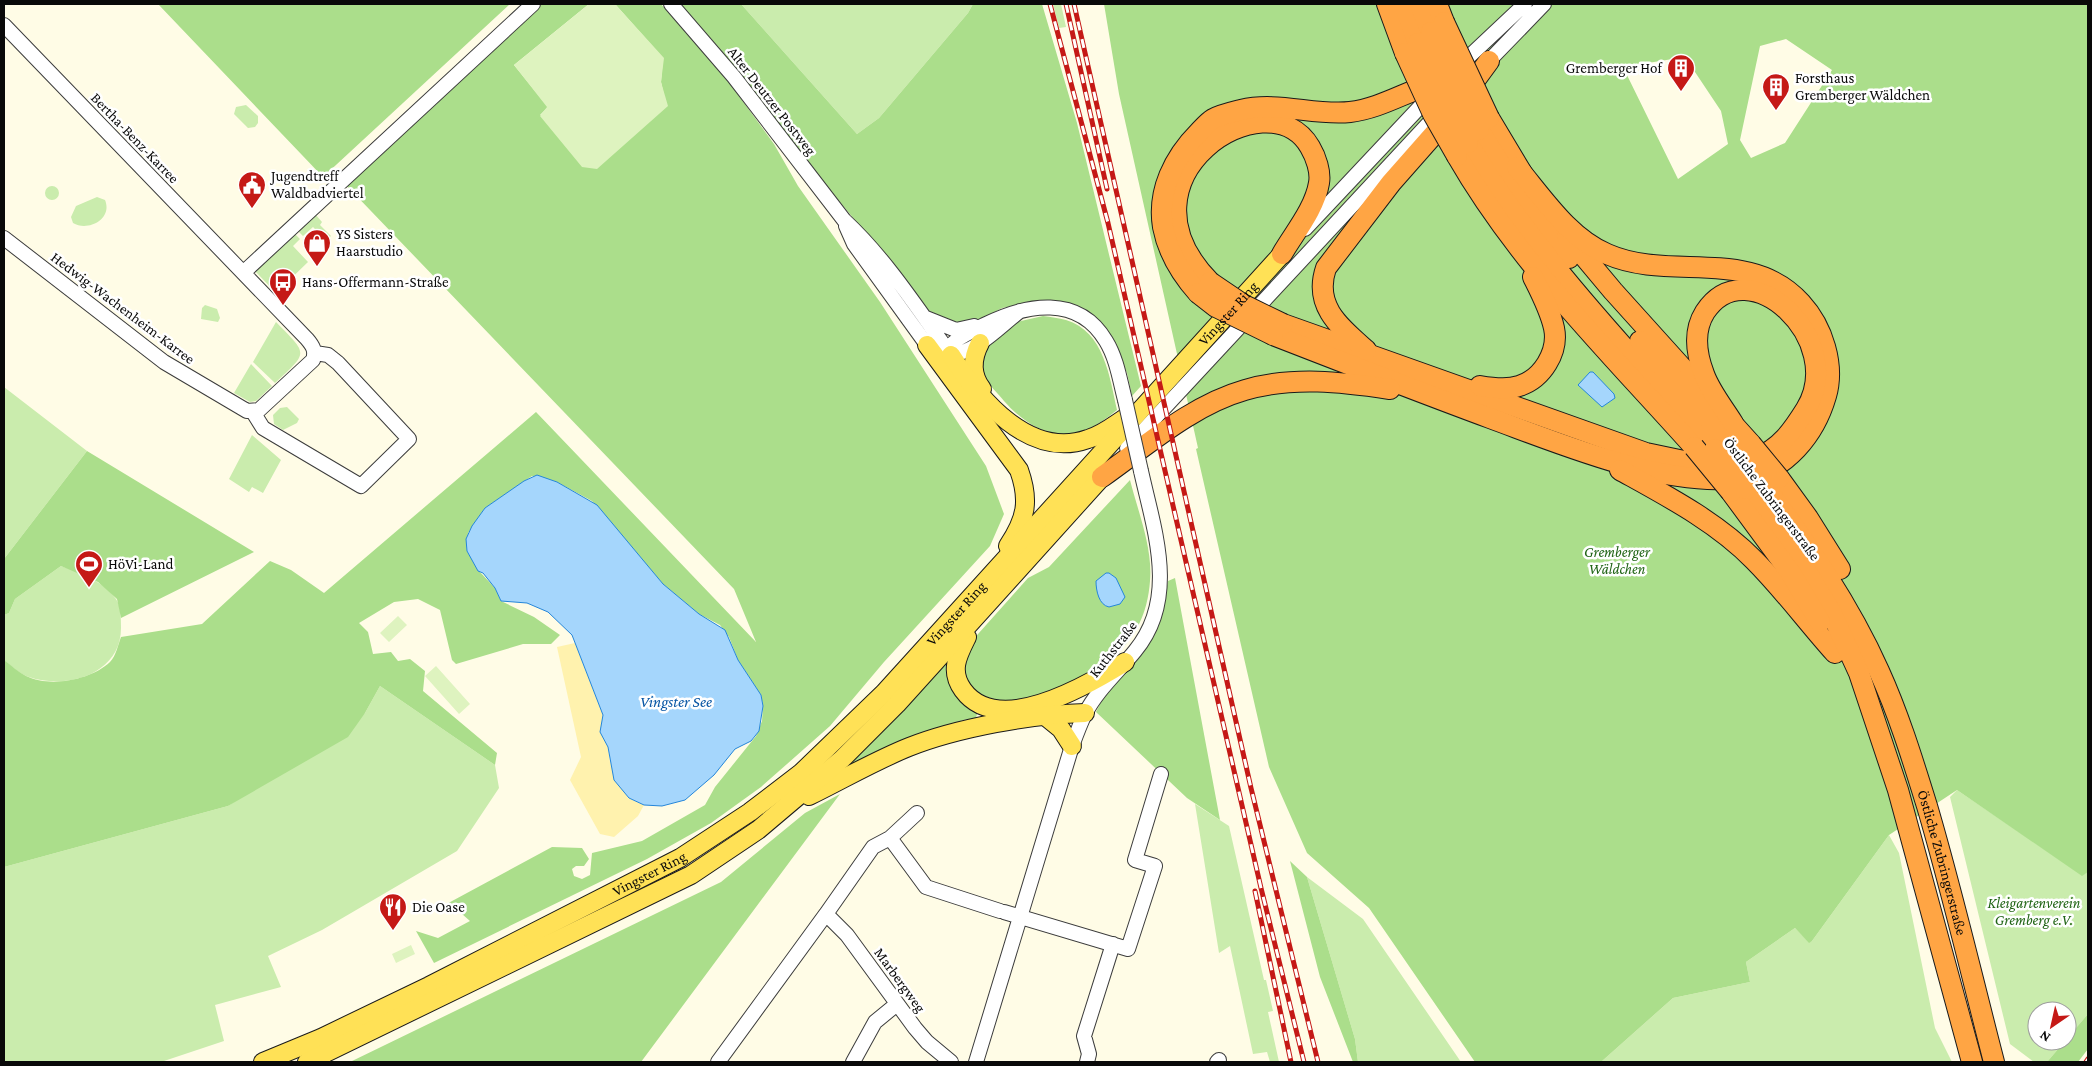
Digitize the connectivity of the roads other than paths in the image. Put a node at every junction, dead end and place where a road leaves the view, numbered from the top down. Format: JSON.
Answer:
{"nodes":[{"id":1,"x":533,"y":4,"type":"edge"},
{"id":2,"x":671,"y":4,"type":"edge"},
{"id":3,"x":1387,"y":4,"type":"edge"},
{"id":4,"x":1404,"y":4,"type":"edge"},
{"id":5,"x":1420,"y":4,"type":"edge"},
{"id":6,"x":1525,"y":4,"type":"edge"},
{"id":7,"x":1544,"y":4,"type":"edge"},
{"id":8,"x":4,"y":25,"type":"edge"},
{"id":9,"x":1427,"y":31,"type":"edge"},
{"id":10,"x":1489,"y":61,"type":"junction"},
{"id":11,"x":1445,"y":80,"type":"junction"},
{"id":12,"x":1473,"y":137,"type":"junction"},
{"id":13,"x":1517,"y":167,"type":"junction"},
{"id":14,"x":844,"y":220,"type":"junction"},
{"id":15,"x":4,"y":238,"type":"edge"},
{"id":16,"x":1522,"y":252,"type":"junction"},
{"id":17,"x":1282,"y":254,"type":"junction"},
{"id":18,"x":244,"y":272,"type":"junction"},
{"id":19,"x":1204,"y":287,"type":"junction"},
{"id":20,"x":1020,"y":311,"type":"junction"},
{"id":21,"x":923,"y":317,"type":"junction"},
{"id":22,"x":998,"y":318,"type":"junction"},
{"id":23,"x":1278,"y":330,"type":"junction"},
{"id":24,"x":980,"y":343,"type":"junction"},
{"id":25,"x":927,"y":345,"type":"junction"},
{"id":26,"x":315,"y":353,"type":"junction"},
{"id":27,"x":947,"y":353,"type":"junction"},
{"id":28,"x":1373,"y":356,"type":"junction"},
{"id":29,"x":948,"y":375,"type":"junction"},
{"id":30,"x":1451,"y":382,"type":"junction"},
{"id":31,"x":1432,"y":396,"type":"junction"},
{"id":32,"x":1144,"y":406,"type":"junction"},
{"id":33,"x":253,"y":412,"type":"junction"},
{"id":34,"x":1005,"y":419,"type":"junction"},
{"id":35,"x":1733,"y":423,"type":"junction"},
{"id":36,"x":1734,"y":447,"type":"junction"},
{"id":37,"x":1588,"y":453,"type":"junction"},
{"id":38,"x":1102,"y":477,"type":"junction"},
{"id":39,"x":1755,"y":486,"type":"junction"},
{"id":40,"x":982,"y":586,"type":"junction"},
{"id":41,"x":980,"y":612,"type":"junction"},
{"id":42,"x":1835,"y":653,"type":"junction"},
{"id":43,"x":1125,"y":662,"type":"junction"},
{"id":44,"x":1054,"y":700,"type":"junction"},
{"id":45,"x":1085,"y":713,"type":"junction"},
{"id":46,"x":1045,"y":716,"type":"junction"},
{"id":47,"x":1072,"y":746,"type":"junction"},
{"id":48,"x":1884,"y":748,"type":"junction"},
{"id":49,"x":1161,"y":774,"type":"dead end"},
{"id":50,"x":780,"y":811,"type":"junction"},
{"id":51,"x":917,"y":813,"type":"dead end"},
{"id":52,"x":890,"y":838,"type":"junction"},
{"id":53,"x":826,"y":914,"type":"junction"},
{"id":54,"x":1020,"y":917,"type":"junction"},
{"id":55,"x":1112,"y":944,"type":"junction"},
{"id":56,"x":898,"y":1004,"type":"junction"},
{"id":57,"x":263,"y":1062,"type":"edge"},
{"id":58,"x":306,"y":1062,"type":"edge"},
{"id":59,"x":718,"y":1062,"type":"edge"},
{"id":60,"x":853,"y":1062,"type":"edge"},
{"id":61,"x":951,"y":1062,"type":"edge"},
{"id":62,"x":976,"y":1062,"type":"edge"},
{"id":63,"x":1087,"y":1062,"type":"edge"},
{"id":64,"x":1972,"y":1062,"type":"edge"},
{"id":65,"x":1994,"y":1062,"type":"edge"}],
"edges":[{"from":1,"to":18,"type":"street"},
{"from":2,"to":14,"type":"street","name":"Alter Deutzer Postweg"},
{"from":3,"to":9,"type":"highway"},
{"from":4,"to":9,"type":"highway"},
{"from":5,"to":9,"type":"highway"},
{"from":6,"to":11,"type":"street","name":"Vingster Ring"},
{"from":7,"to":10,"type":"street","name":"Vingster Ring"},
{"from":8,"to":18,"type":"street","name":"Bertha-Benz-Karree"},
{"from":9,"to":12,"type":"highway","bridge":true},
{"from":9,"to":12,"type":"highway","bridge":true},
{"from":10,"to":28,"type":"highway"},
{"from":10,"to":38,"type":"street","name":"Vingster Ring"},
{"from":11,"to":17,"type":"street","name":"Vingster Ring"},
{"from":11,"to":19,"type":"highway"},
{"from":12,"to":13,"type":"highway"},
{"from":12,"to":16,"type":"highway"},
{"from":12,"to":36,"type":"highway","name":"Östliche Zubringerstraße"},
{"from":13,"to":35,"type":"highway"},
{"from":13,"to":37,"type":"highway"},
{"from":14,"to":21,"type":"street","name":"Alter Deutzer Postweg"},
{"from":14,"to":25,"type":"street","name":"Alter Deutzer Postweg"},
{"from":15,"to":33,"type":"street","name":"Hedwig-Wachenheim-Karree"},
{"from":16,"to":30,"type":"highway"},
{"from":16,"to":39,"type":"highway","bridge":true},
{"from":17,"to":19,"type":"highway"},
{"from":17,"to":32,"type":"main road","name":"Vingster Ring"},
{"from":18,"to":26,"type":"street","name":"Bertha-Benz-Karree"},
{"from":19,"to":23,"type":"highway","bridge":true},
{"from":20,"to":22,"type":"street","name":"Kuthstraße"},
{"from":20,"to":24,"type":"street"},
{"from":20,"to":43,"type":"street","name":"Kuthstraße","bridge":true},
{"from":21,"to":22,"type":"street"},
{"from":21,"to":27,"type":"street","name":"Alter Deutzer Postweg"},
{"from":22,"to":27,"type":"street","name":"Kuthstraße"},
{"from":23,"to":28,"type":"highway"},
{"from":23,"to":31,"type":"highway"},
{"from":24,"to":27,"type":"street"},
{"from":24,"to":34,"type":"main road"},
{"from":25,"to":27,"type":"street"},
{"from":25,"to":29,"type":"main road"},
{"from":26,"to":33,"type":"street"},
{"from":26,"to":33,"type":"street"},
{"from":27,"to":29,"type":"main road"},
{"from":27,"to":34,"type":"main road"},
{"from":28,"to":30,"type":"highway"},
{"from":29,"to":40,"type":"main road"},
{"from":30,"to":35,"type":"highway"},
{"from":31,"to":37,"type":"highway"},
{"from":31,"to":38,"type":"highway"},
{"from":32,"to":34,"type":"main road"},
{"from":32,"to":40,"type":"main road","name":"Vingster Ring"},
{"from":35,"to":36,"type":"highway"},
{"from":36,"to":39,"type":"highway","bridge":true},
{"from":36,"to":39,"type":"highway","name":"Östliche Zubringerstraße","bridge":true},
{"from":37,"to":42,"type":"highway"},
{"from":38,"to":41,"type":"main road","name":"Vingster Ring"},
{"from":39,"to":42,"type":"highway"},
{"from":39,"to":48,"type":"highway","name":"Östliche Zubringerstraße"},
{"from":39,"to":65,"type":"highway","name":"Östliche Zubringerstraße"},
{"from":40,"to":57,"type":"main road","name":"Vingster Ring"},
{"from":41,"to":44,"type":"main road"},
{"from":41,"to":50,"type":"main road","name":"Vingster Ring"},
{"from":42,"to":48,"type":"highway"},
{"from":43,"to":44,"type":"main road"},
{"from":43,"to":45,"type":"street","name":"Kuthstraße"},
{"from":44,"to":45,"type":"main road"},
{"from":45,"to":46,"type":"main road"},
{"from":45,"to":47,"type":"street","name":"Kuthstraße"},
{"from":46,"to":47,"type":"main road"},
{"from":46,"to":50,"type":"main road"},
{"from":47,"to":54,"type":"street","name":"Kuthstraße"},
{"from":48,"to":64,"type":"highway","name":"Östliche Zubringerstraße"},
{"from":49,"to":55,"type":"street"},
{"from":50,"to":58,"type":"main road","name":"Vingster Ring"},
{"from":51,"to":52,"type":"street"},
{"from":52,"to":53,"type":"street"},
{"from":52,"to":54,"type":"street"},
{"from":53,"to":56,"type":"street","name":"Marbergweg"},
{"from":53,"to":59,"type":"street"},
{"from":54,"to":55,"type":"street"},
{"from":54,"to":62,"type":"street","name":"Kuthstraße"},
{"from":55,"to":63,"type":"street"},
{"from":56,"to":60,"type":"street"},
{"from":56,"to":61,"type":"street","name":"Marbergweg"}]}
